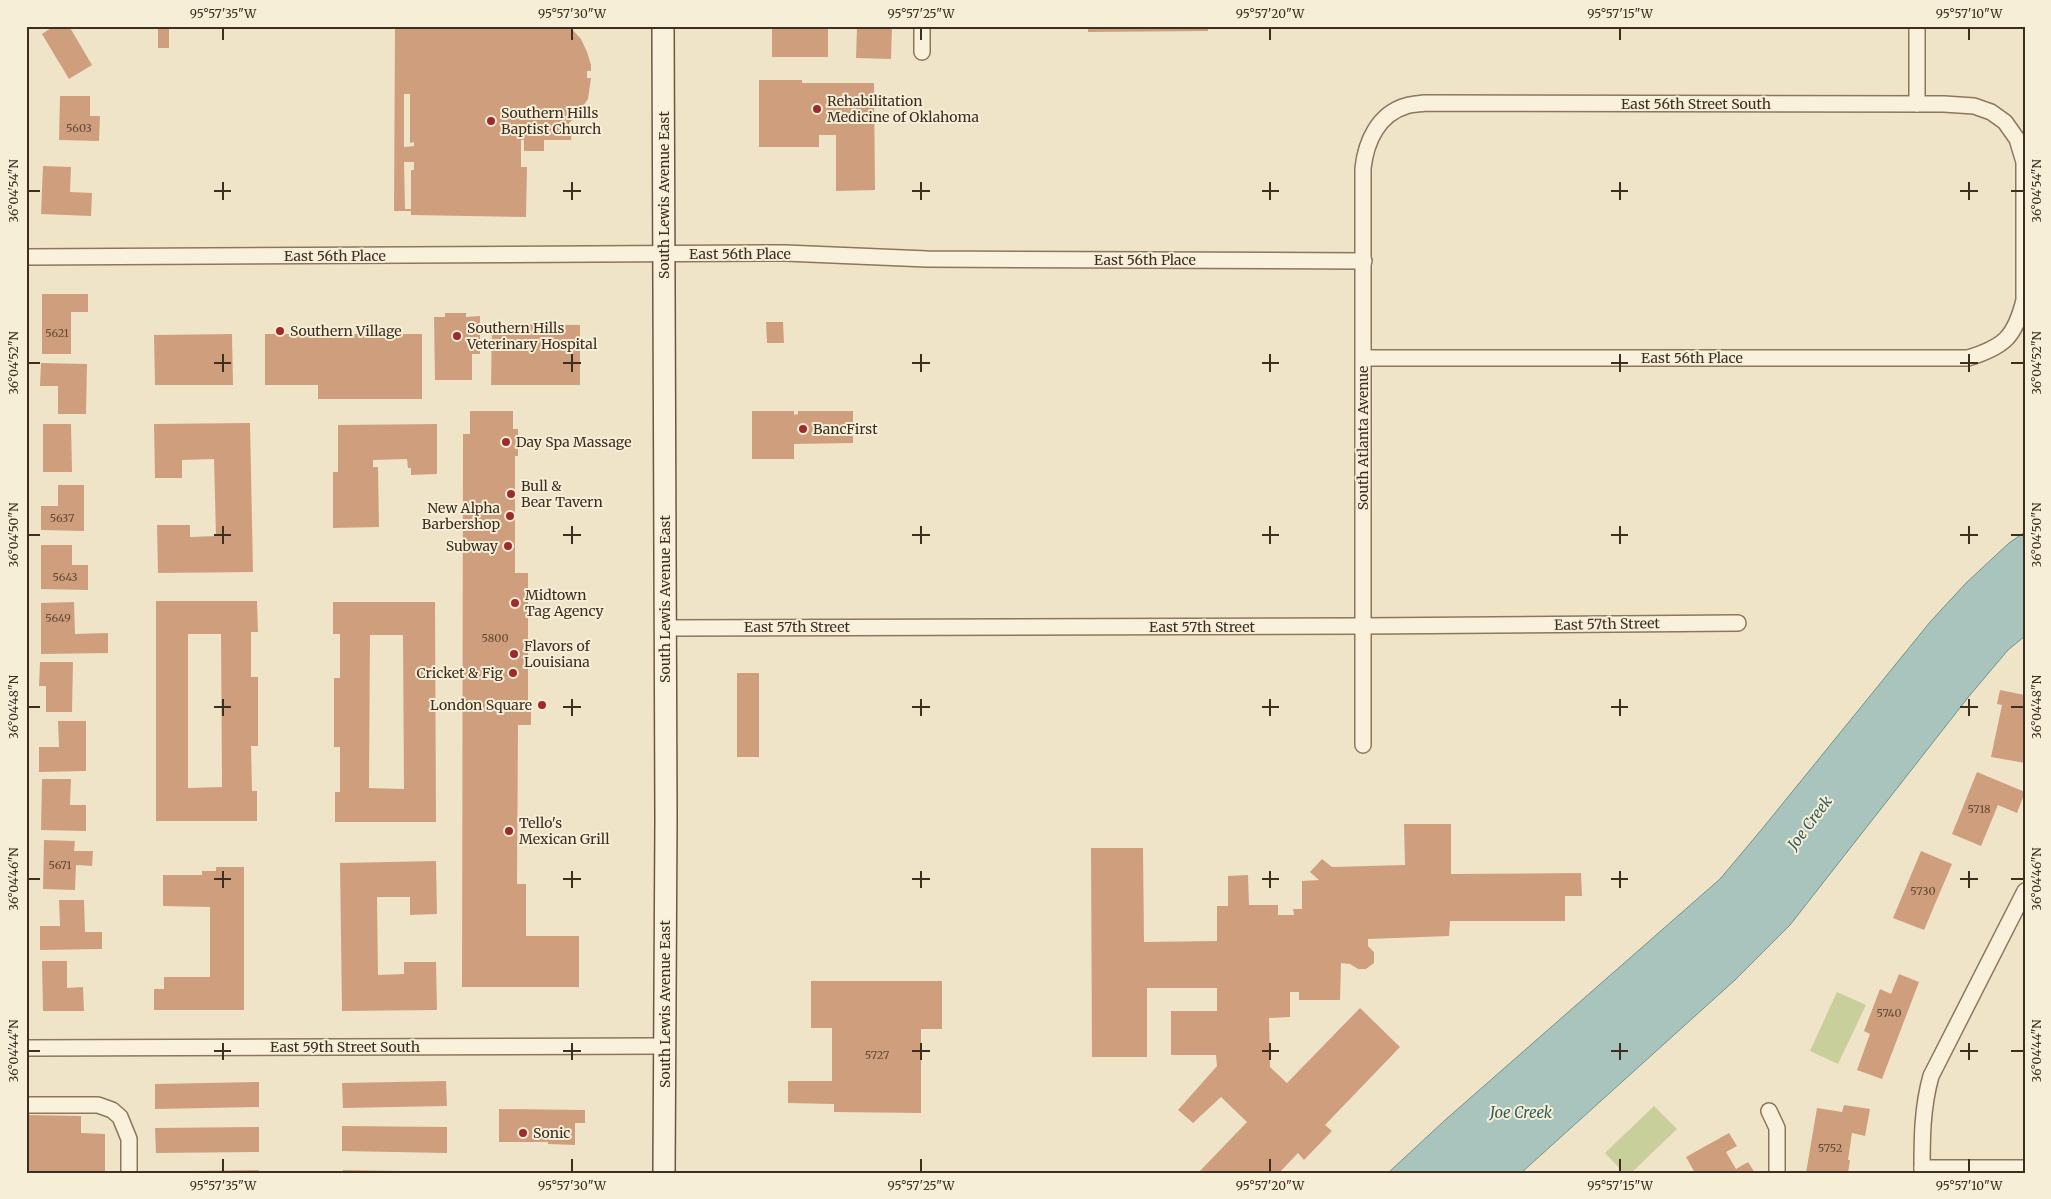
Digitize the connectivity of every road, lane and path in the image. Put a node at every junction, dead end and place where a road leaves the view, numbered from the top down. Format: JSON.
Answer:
{"nodes":[{"id":1,"x":663,"y":26,"type":"edge"},
{"id":2,"x":922,"y":26,"type":"edge"},
{"id":3,"x":1917,"y":26,"type":"edge"},
{"id":4,"x":922,"y":52,"type":"dead end"},
{"id":5,"x":1917,"y":104,"type":"junction"},
{"id":6,"x":1373,"y":132,"type":"joint"},
{"id":7,"x":664,"y":254,"type":"junction"},
{"id":8,"x":26,"y":257,"type":"edge"},
{"id":9,"x":1364,"y":261,"type":"junction"},
{"id":10,"x":1990,"y":352,"type":"joint"},
{"id":11,"x":1363,"y":358,"type":"junction"},
{"id":12,"x":1738,"y":623,"type":"dead end"},
{"id":13,"x":1363,"y":626,"type":"junction"},
{"id":14,"x":665,"y":628,"type":"junction"},
{"id":15,"x":1363,"y":745,"type":"dead end"},
{"id":16,"x":2025,"y":891,"type":"edge"},
{"id":17,"x":664,"y":1046,"type":"junction"},
{"id":18,"x":26,"y":1048,"type":"edge"},
{"id":19,"x":26,"y":1105,"type":"edge"},
{"id":20,"x":1769,"y":1111,"type":"dead end"},
{"id":21,"x":2025,"y":1168,"type":"edge"},
{"id":22,"x":1922,"y":1170,"type":"edge"},
{"id":23,"x":129,"y":1173,"type":"edge"},
{"id":24,"x":664,"y":1173,"type":"edge"},
{"id":25,"x":1777,"y":1173,"type":"edge"}],
"edges":[{"from":1,"to":7,"type":"main road","name":"South Lewis Avenue East"},
{"from":2,"to":4,"type":"street"},
{"from":3,"to":5,"type":"street"},
{"from":5,"to":6,"type":"street","name":"East 56th Street South"},
{"from":5,"to":10,"type":"street","name":"East 56th Street South"},
{"from":6,"to":9,"type":"street","name":"South Atlanta Avenue"},
{"from":7,"to":8,"type":"street","name":"East 56th Place"},
{"from":7,"to":9,"type":"street","name":"East 56th Place"},
{"from":7,"to":14,"type":"main road","name":"South Lewis Avenue East"},
{"from":9,"to":11,"type":"street","name":"South Atlanta Avenue"},
{"from":10,"to":11,"type":"street","name":"East 56th Place"},
{"from":11,"to":13,"type":"street","name":"South Atlanta Avenue"},
{"from":12,"to":13,"type":"street","name":"East 57th Street"},
{"from":13,"to":14,"type":"street","name":"East 57th Street"},
{"from":13,"to":15,"type":"street","name":"South Atlanta Avenue"},
{"from":14,"to":17,"type":"main road","name":"South Lewis Avenue East"},
{"from":16,"to":22,"type":"street"},
{"from":17,"to":18,"type":"street","name":"East 59th Street South"},
{"from":17,"to":24,"type":"main road","name":"South Lewis Avenue East"},
{"from":19,"to":23,"type":"street"},
{"from":20,"to":25,"type":"street"},
{"from":21,"to":22,"type":"street"}]}
